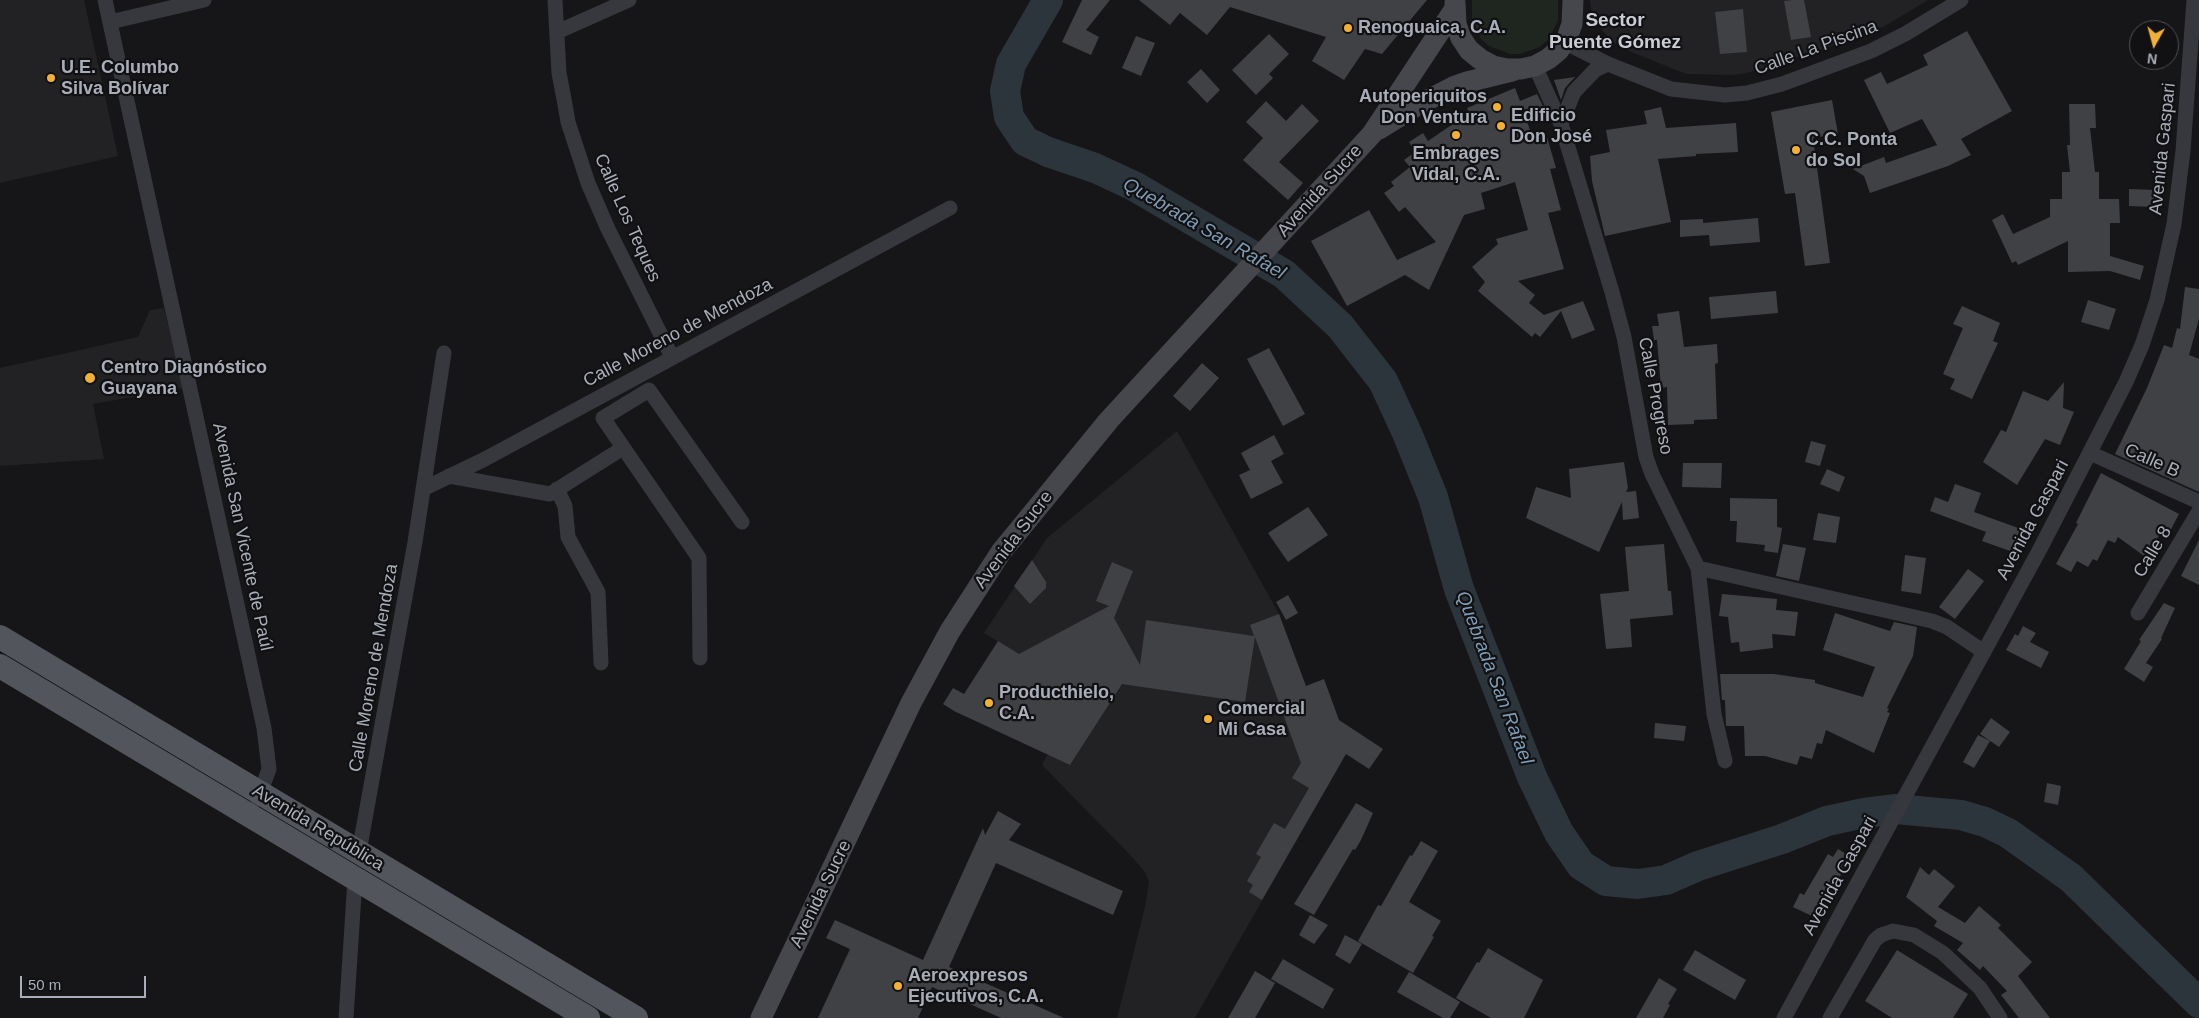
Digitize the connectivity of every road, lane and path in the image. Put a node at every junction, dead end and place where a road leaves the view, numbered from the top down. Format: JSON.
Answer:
{"nodes":[{"id":1,"x":105,"y":0,"type":"edge"},
{"id":2,"x":204,"y":0,"type":"edge"},
{"id":3,"x":555,"y":0,"type":"edge"},
{"id":4,"x":629,"y":0,"type":"edge"},
{"id":5,"x":1573,"y":0,"type":"edge"},
{"id":6,"x":1961,"y":0,"type":"edge"},
{"id":7,"x":2194,"y":0,"type":"edge"},
{"id":8,"x":1455,"y":5,"type":"edge"},
{"id":9,"x":110,"y":22,"type":"junction"},
{"id":10,"x":557,"y":32,"type":"junction"},
{"id":11,"x":1564,"y":42,"type":"junction"},
{"id":12,"x":1608,"y":64,"type":"junction"},
{"id":13,"x":1528,"y":68,"type":"junction"},
{"id":14,"x":2194,"y":80,"type":"edge"},
{"id":15,"x":1561,"y":124,"type":"junction"},
{"id":16,"x":1372,"y":134,"type":"junction"},
{"id":17,"x":950,"y":208,"type":"dead end"},
{"id":18,"x":444,"y":353,"type":"dead end"},
{"id":19,"x":672,"y":357,"type":"junction"},
{"id":20,"x":623,"y":448,"type":"junction"},
{"id":21,"x":2090,"y":453,"type":"junction"},
{"id":22,"x":449,"y":476,"type":"junction"},
{"id":23,"x":423,"y":489,"type":"junction"},
{"id":24,"x":557,"y":489,"type":"junction"},
{"id":25,"x":2199,"y":502,"type":"edge"},
{"id":26,"x":2199,"y":511,"type":"edge"},
{"id":27,"x":742,"y":522,"type":"dead end"},
{"id":28,"x":1698,"y":568,"type":"junction"},
{"id":29,"x":2138,"y":613,"type":"dead end"},
{"id":30,"x":0,"y":637,"type":"edge"},
{"id":31,"x":1984,"y":652,"type":"junction"},
{"id":32,"x":700,"y":658,"type":"dead end"},
{"id":33,"x":600,"y":663,"type":"dead end"},
{"id":34,"x":0,"y":666,"type":"edge"},
{"id":35,"x":1725,"y":761,"type":"dead end"},
{"id":36,"x":261,"y":794,"type":"junction"},
{"id":37,"x":251,"y":817,"type":"junction"},
{"id":38,"x":359,"y":852,"type":"junction"},
{"id":39,"x":355,"y":879,"type":"junction"},
{"id":40,"x":346,"y":1018,"type":"edge"},
{"id":41,"x":588,"y":1018,"type":"edge"},
{"id":42,"x":636,"y":1018,"type":"edge"},
{"id":43,"x":761,"y":1018,"type":"edge"},
{"id":44,"x":1784,"y":1018,"type":"edge"},
{"id":45,"x":1830,"y":1018,"type":"edge"},
{"id":46,"x":2000,"y":1018,"type":"edge"}],
"edges":[{"from":1,"to":9,"type":"street","name":"Avenida San Vicente de Paúl"},
{"from":2,"to":9,"type":"street"},
{"from":3,"to":10,"type":"street","name":"Calle Los Teques"},
{"from":4,"to":10,"type":"street"},
{"from":5,"to":11,"type":"street"},
{"from":6,"to":12,"type":"street","name":"Calle La Piscina"},
{"from":7,"to":14,"type":"street","name":"Avenida Gaspari"},
{"from":8,"to":13,"type":"street"},
{"from":8,"to":16,"type":"street","name":"Avenida Sucre"},
{"from":9,"to":36,"type":"street","name":"Avenida San Vicente de Paúl"},
{"from":10,"to":19,"type":"street","name":"Calle Los Teques"},
{"from":11,"to":12,"type":"street","name":"Calle La Piscina"},
{"from":11,"to":13,"type":"street"},
{"from":12,"to":15,"type":"street"},
{"from":13,"to":15,"type":"street","name":"Calle Progreso"},
{"from":13,"to":16,"type":"street","name":"Avenida Sucre"},
{"from":14,"to":21,"type":"street","name":"Avenida Gaspari"},
{"from":15,"to":28,"type":"street","name":"Calle Progreso"},
{"from":16,"to":43,"type":"street","name":"Avenida Sucre"},
{"from":17,"to":19,"type":"street","name":"Calle Moreno de Mendoza"},
{"from":18,"to":23,"type":"street","name":"Calle Moreno de Mendoza"},
{"from":19,"to":22,"type":"street","name":"Calle Moreno de Mendoza"},
{"from":20,"to":24,"type":"street"},
{"from":20,"to":27,"type":"street"},
{"from":20,"to":32,"type":"street"},
{"from":21,"to":25,"type":"street","name":"Calle B"},
{"from":21,"to":31,"type":"street","name":"Avenida Gaspari"},
{"from":22,"to":23,"type":"street","name":"Calle Moreno de Mendoza"},
{"from":22,"to":24,"type":"street"},
{"from":23,"to":38,"type":"street","name":"Calle Moreno de Mendoza"},
{"from":24,"to":33,"type":"street"},
{"from":26,"to":29,"type":"street","name":"Calle 8"},
{"from":28,"to":31,"type":"street"},
{"from":28,"to":35,"type":"street","name":"Calle Progreso"},
{"from":30,"to":36,"type":"main road","name":"Avenida República"},
{"from":31,"to":44,"type":"street","name":"Avenida Gaspari"},
{"from":34,"to":37,"type":"main road","name":"Avenida República"},
{"from":36,"to":37,"type":"street","name":"Avenida San Vicente de Paúl"},
{"from":36,"to":38,"type":"main road","name":"Avenida República"},
{"from":37,"to":39,"type":"main road","name":"Avenida República"},
{"from":38,"to":42,"type":"main road","name":"Avenida República"},
{"from":39,"to":40,"type":"street"},
{"from":39,"to":41,"type":"main road","name":"Avenida República"},
{"from":45,"to":46,"type":"street"}]}
